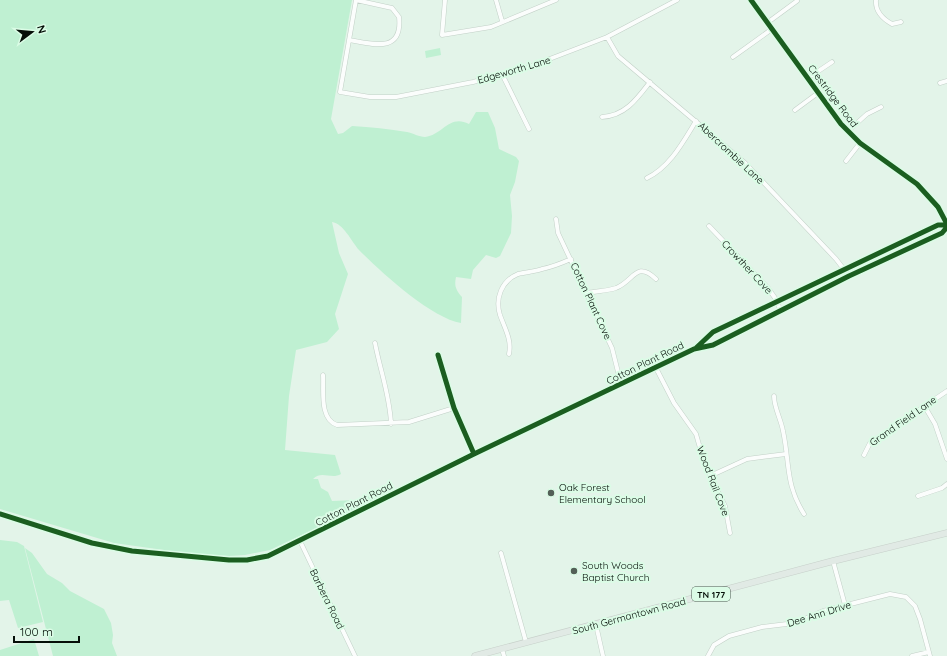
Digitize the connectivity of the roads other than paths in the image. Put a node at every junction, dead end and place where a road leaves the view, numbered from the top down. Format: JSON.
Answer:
{"nodes":[{"id":1,"x":356,"y":0,"type":"edge"},
{"id":2,"x":446,"y":0,"type":"edge"},
{"id":3,"x":496,"y":0,"type":"edge"},
{"id":4,"x":556,"y":0,"type":"edge"},
{"id":5,"x":677,"y":0,"type":"edge"},
{"id":6,"x":751,"y":0,"type":"edge"},
{"id":7,"x":876,"y":0,"type":"edge"},
{"id":8,"x":797,"y":1,"type":"dead end"},
{"id":9,"x":502,"y":21,"type":"junction"},
{"id":10,"x":901,"y":22,"type":"dead end"},
{"id":11,"x":767,"y":23,"type":"junction"},
{"id":12,"x":772,"y":29,"type":"junction"},
{"id":13,"x":607,"y":37,"type":"junction"},
{"id":14,"x":349,"y":40,"type":"junction"},
{"id":15,"x":733,"y":56,"type":"dead end"},
{"id":16,"x":832,"y":62,"type":"dead end"},
{"id":17,"x":502,"y":74,"type":"junction"},
{"id":18,"x":808,"y":78,"type":"junction"},
{"id":19,"x":947,"y":81,"type":"edge"},
{"id":20,"x":650,"y":82,"type":"junction"},
{"id":21,"x":940,"y":83,"type":"dead end"},
{"id":22,"x":818,"y":93,"type":"junction"},
{"id":23,"x":881,"y":107,"type":"dead end"},
{"id":24,"x":795,"y":110,"type":"dead end"},
{"id":25,"x":602,"y":117,"type":"dead end"},
{"id":26,"x":696,"y":121,"type":"junction"},
{"id":27,"x":529,"y":130,"type":"dead end"},
{"id":28,"x":848,"y":131,"type":"junction"},
{"id":29,"x":860,"y":143,"type":"junction"},
{"id":30,"x":846,"y":161,"type":"dead end"},
{"id":31,"x":647,"y":178,"type":"dead end"},
{"id":32,"x":556,"y":219,"type":"dead end"},
{"id":33,"x":947,"y":225,"type":"edge"},
{"id":34,"x":709,"y":226,"type":"dead end"},
{"id":35,"x":571,"y":259,"type":"junction"},
{"id":36,"x":844,"y":268,"type":"junction"},
{"id":37,"x":850,"y":276,"type":"junction"},
{"id":38,"x":656,"y":279,"type":"dead end"},
{"id":39,"x":587,"y":293,"type":"junction"},
{"id":40,"x":777,"y":301,"type":"junction"},
{"id":41,"x":780,"y":311,"type":"junction"},
{"id":42,"x":375,"y":343,"type":"dead end"},
{"id":43,"x":694,"y":349,"type":"junction"},
{"id":44,"x":509,"y":354,"type":"dead end"},
{"id":45,"x":438,"y":355,"type":"dead end"},
{"id":46,"x":656,"y":368,"type":"junction"},
{"id":47,"x":323,"y":375,"type":"dead end"},
{"id":48,"x":622,"y":384,"type":"junction"},
{"id":49,"x":947,"y":391,"type":"edge"},
{"id":50,"x":774,"y":396,"type":"dead end"},
{"id":51,"x":925,"y":407,"type":"junction"},
{"id":52,"x":454,"y":408,"type":"junction"},
{"id":53,"x":391,"y":424,"type":"junction"},
{"id":54,"x":474,"y":454,"type":"junction"},
{"id":55,"x":786,"y":454,"type":"junction"},
{"id":56,"x":864,"y":455,"type":"dead end"},
{"id":57,"x":947,"y":459,"type":"edge"},
{"id":58,"x":710,"y":476,"type":"junction"},
{"id":59,"x":947,"y":484,"type":"edge"},
{"id":60,"x":918,"y":496,"type":"dead end"},
{"id":61,"x":0,"y":514,"type":"edge"},
{"id":62,"x":804,"y":514,"type":"dead end"},
{"id":63,"x":730,"y":533,"type":"dead end"},
{"id":64,"x":947,"y":533,"type":"edge"},
{"id":65,"x":300,"y":541,"type":"junction"},
{"id":66,"x":501,"y":553,"type":"dead end"},
{"id":67,"x":833,"y":561,"type":"junction"},
{"id":68,"x":845,"y":605,"type":"junction"},
{"id":69,"x":596,"y":625,"type":"junction"},
{"id":70,"x":526,"y":642,"type":"junction"},
{"id":71,"x":502,"y":649,"type":"junction"},
{"id":72,"x":929,"y":654,"type":"edge"},
{"id":73,"x":355,"y":656,"type":"edge"},
{"id":74,"x":474,"y":656,"type":"edge"},
{"id":75,"x":504,"y":656,"type":"edge"},
{"id":76,"x":603,"y":656,"type":"edge"},
{"id":77,"x":708,"y":656,"type":"edge"},
{"id":78,"x":912,"y":656,"type":"edge"}],
"edges":[{"from":1,"to":14,"type":"street"},
{"from":1,"to":14,"type":"street"},
{"from":2,"to":9,"type":"street"},
{"from":3,"to":9,"type":"street"},
{"from":4,"to":9,"type":"street"},
{"from":5,"to":13,"type":"street","name":"Edgeworth Lane"},
{"from":6,"to":11,"type":"street","name":"Crestridge Road"},
{"from":7,"to":10,"type":"street"},
{"from":8,"to":11,"type":"street"},
{"from":11,"to":12,"type":"street","name":"Crestridge Road"},
{"from":12,"to":15,"type":"street"},
{"from":12,"to":18,"type":"street","name":"Crestridge Road"},
{"from":13,"to":17,"type":"street","name":"Edgeworth Lane"},
{"from":13,"to":20,"type":"street","name":"Abercrombie Lane"},
{"from":14,"to":17,"type":"street","name":"Edgeworth Lane"},
{"from":16,"to":18,"type":"street"},
{"from":17,"to":27,"type":"street"},
{"from":18,"to":22,"type":"street","name":"Crestridge Road"},
{"from":19,"to":21,"type":"street"},
{"from":20,"to":25,"type":"street"},
{"from":20,"to":26,"type":"street","name":"Abercrombie Lane"},
{"from":22,"to":24,"type":"street"},
{"from":22,"to":28,"type":"street","name":"Crestridge Road"},
{"from":23,"to":28,"type":"street"},
{"from":26,"to":31,"type":"street"},
{"from":26,"to":36,"type":"street","name":"Abercrombie Lane"},
{"from":28,"to":29,"type":"street","name":"Crestridge Road"},
{"from":29,"to":30,"type":"street"},
{"from":29,"to":33,"type":"street","name":"Crestridge Road"},
{"from":32,"to":35,"type":"street","name":"Cotton Plant Cove"},
{"from":33,"to":36,"type":"street","name":"Cotton Plant Road"},
{"from":33,"to":37,"type":"street","name":"Cotton Plant Road"},
{"from":34,"to":40,"type":"street","name":"Crowther Cove"},
{"from":35,"to":39,"type":"street","name":"Cotton Plant Cove"},
{"from":35,"to":44,"type":"street"},
{"from":36,"to":37,"type":"street","name":"Abercrombie Lane"},
{"from":36,"to":40,"type":"street","name":"Cotton Plant Road"},
{"from":37,"to":41,"type":"street","name":"Cotton Plant Road"},
{"from":38,"to":39,"type":"street"},
{"from":39,"to":48,"type":"street","name":"Cotton Plant Cove"},
{"from":40,"to":41,"type":"street","name":"Crowther Cove"},
{"from":40,"to":43,"type":"street","name":"Cotton Plant Road"},
{"from":41,"to":43,"type":"street","name":"Cotton Plant Road"},
{"from":42,"to":53,"type":"street"},
{"from":43,"to":46,"type":"street","name":"Cotton Plant Road"},
{"from":45,"to":52,"type":"street"},
{"from":46,"to":48,"type":"street","name":"Cotton Plant Road"},
{"from":46,"to":58,"type":"street","name":"Wood Rail Cove"},
{"from":47,"to":53,"type":"street"},
{"from":48,"to":54,"type":"street","name":"Cotton Plant Road"},
{"from":49,"to":51,"type":"street","name":"Grand Field Lane"},
{"from":50,"to":55,"type":"street"},
{"from":51,"to":56,"type":"street","name":"Grand Field Lane"},
{"from":51,"to":57,"type":"street"},
{"from":52,"to":53,"type":"street"},
{"from":52,"to":54,"type":"street"},
{"from":54,"to":65,"type":"street","name":"Cotton Plant Road"},
{"from":55,"to":58,"type":"street"},
{"from":55,"to":62,"type":"street"},
{"from":58,"to":63,"type":"street","name":"Wood Rail Cove"},
{"from":59,"to":60,"type":"street"},
{"from":61,"to":65,"type":"street","name":"Cotton Plant Road"},
{"from":64,"to":67,"type":"main road","name":"South Germantown Road","number":"TN 177"},
{"from":65,"to":73,"type":"street","name":"Barbera Road"},
{"from":66,"to":70,"type":"street"},
{"from":67,"to":68,"type":"street"},
{"from":67,"to":69,"type":"main road","name":"South Germantown Road","number":"TN 177"},
{"from":68,"to":72,"type":"street","name":"Dee Ann Drive"},
{"from":68,"to":77,"type":"street","name":"Dee Ann Drive"},
{"from":69,"to":70,"type":"main road","name":"South Germantown Road","number":"TN 177"},
{"from":69,"to":76,"type":"street"},
{"from":70,"to":71,"type":"main road","name":"South Germantown Road","number":"TN 177"},
{"from":71,"to":74,"type":"main road","name":"South Germantown Road","number":"TN 177"},
{"from":71,"to":75,"type":"street"},
{"from":72,"to":78,"type":"street"}]}
